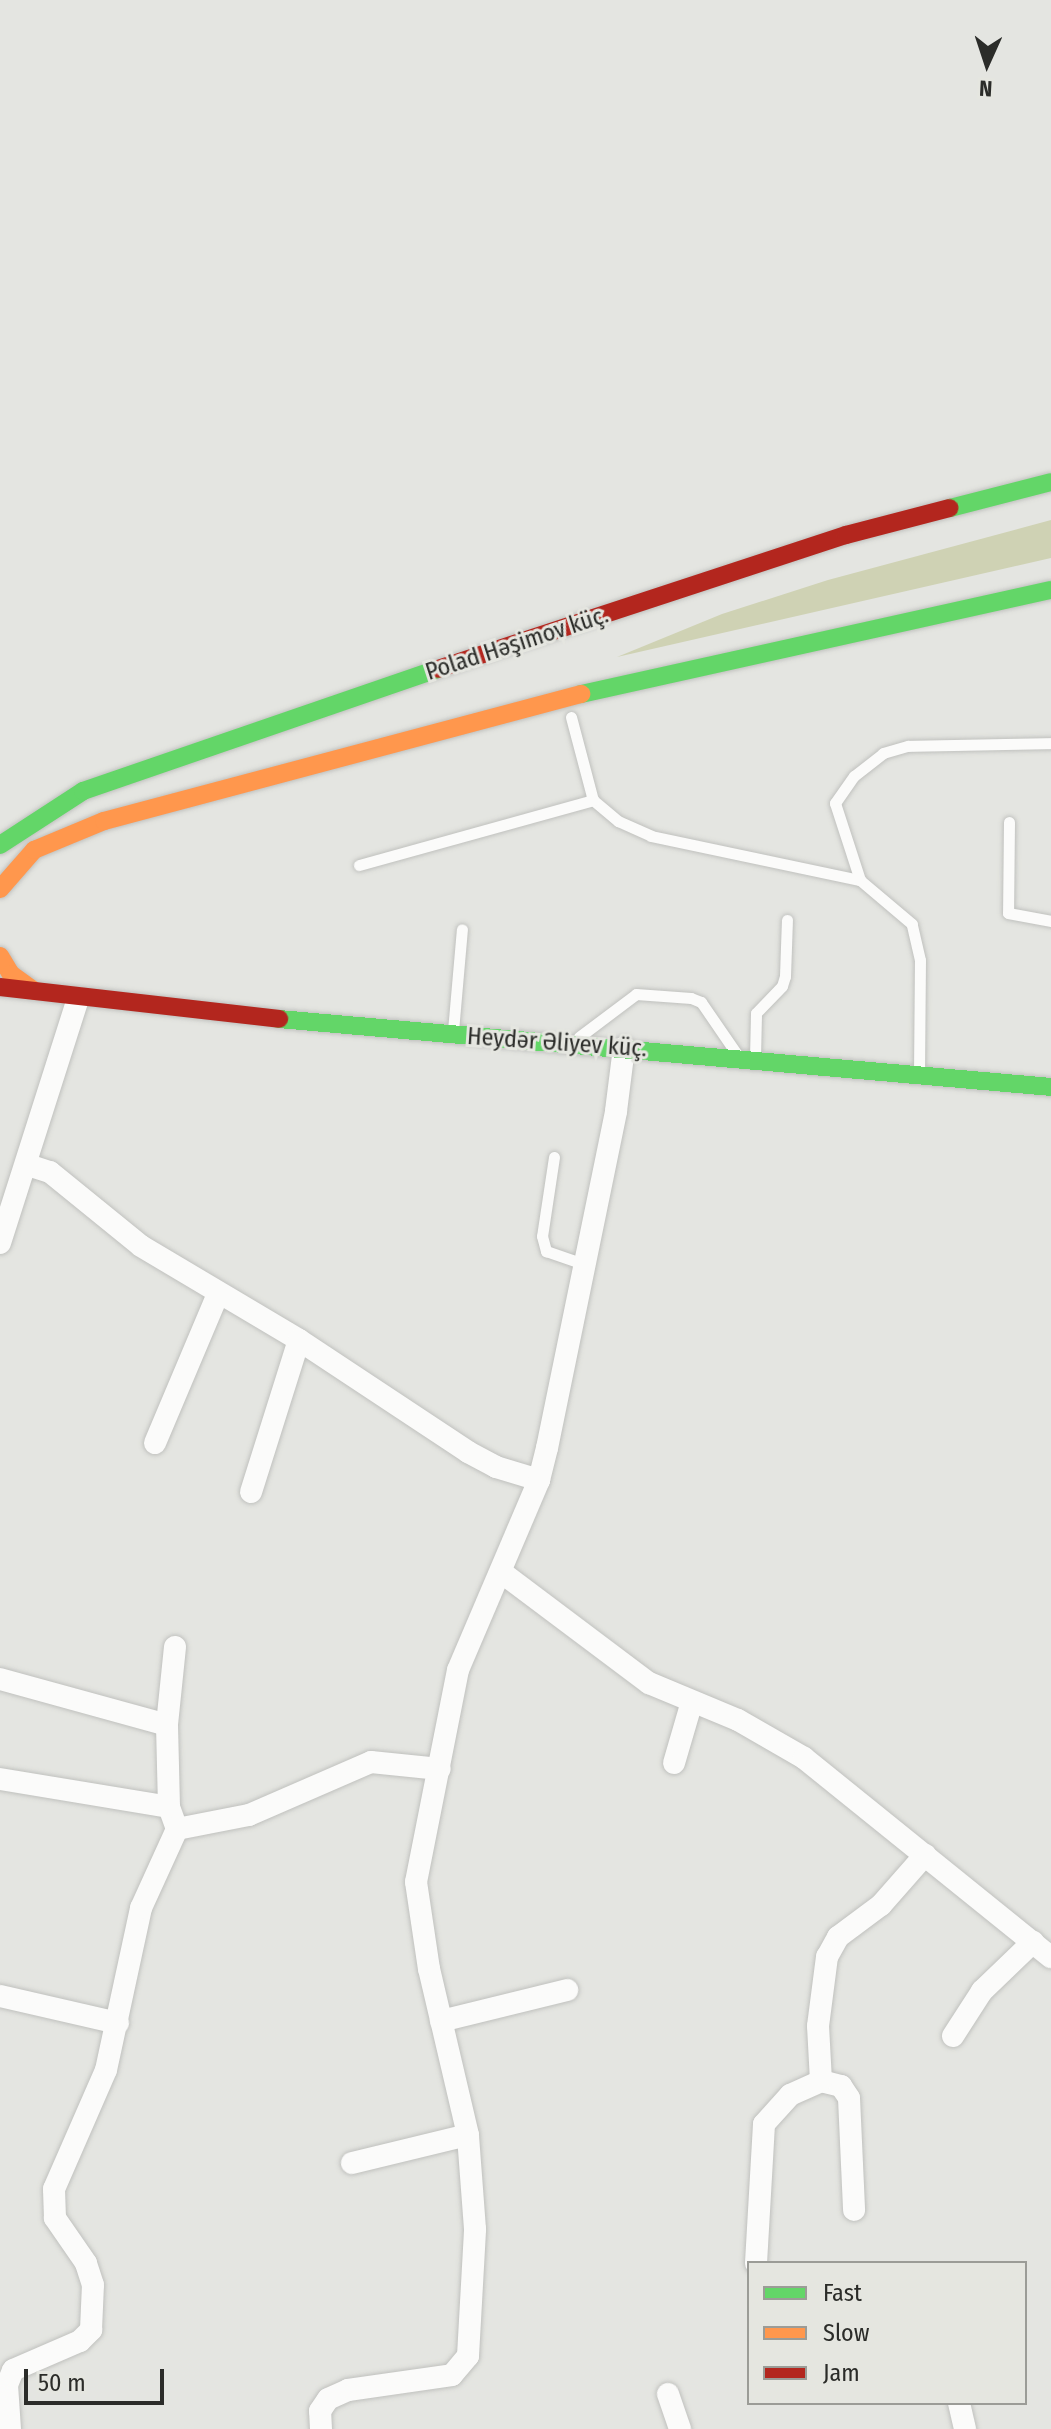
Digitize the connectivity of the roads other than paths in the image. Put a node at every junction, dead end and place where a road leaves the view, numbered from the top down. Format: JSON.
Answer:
{"nodes":[{"id":1,"x":1051,"y":483,"type":"edge"},
{"id":2,"x":1045,"y":590,"type":"edge"},
{"id":3,"x":823,"y":661,"type":"dead end"},
{"id":4,"x":571,"y":717,"type":"junction"},
{"id":5,"x":212,"y":725,"type":"dead end"},
{"id":6,"x":1051,"y":743,"type":"edge"},
{"id":7,"x":83,"y":791,"type":"junction"},
{"id":8,"x":202,"y":794,"type":"junction"},
{"id":9,"x":593,"y":800,"type":"junction"},
{"id":10,"x":1009,"y":822,"type":"dead end"},
{"id":11,"x":0,"y":845,"type":"edge"},
{"id":12,"x":359,"y":865,"type":"dead end"},
{"id":13,"x":860,"y":880,"type":"junction"},
{"id":14,"x":4,"y":882,"type":"edge"},
{"id":15,"x":0,"y":906,"type":"edge"},
{"id":16,"x":787,"y":920,"type":"dead end"},
{"id":17,"x":1051,"y":921,"type":"edge"},
{"id":18,"x":462,"y":929,"type":"dead end"},
{"id":19,"x":0,"y":956,"type":"edge"},
{"id":20,"x":0,"y":987,"type":"edge"},
{"id":21,"x":34,"y":991,"type":"junction"},
{"id":22,"x":0,"y":993,"type":"edge"},
{"id":23,"x":71,"y":997,"type":"junction"},
{"id":24,"x":453,"y":1035,"type":"junction"},
{"id":25,"x":570,"y":1044,"type":"junction"},
{"id":26,"x":624,"y":1048,"type":"junction"},
{"id":27,"x":747,"y":1058,"type":"junction"},
{"id":28,"x":919,"y":1074,"type":"junction"},
{"id":29,"x":1051,"y":1087,"type":"edge"},
{"id":30,"x":554,"y":1157,"type":"dead end"},
{"id":31,"x":28,"y":1165,"type":"junction"},
{"id":32,"x":0,"y":1243,"type":"edge"},
{"id":33,"x":583,"y":1264,"type":"junction"},
{"id":34,"x":217,"y":1296,"type":"junction"},
{"id":35,"x":299,"y":1340,"type":"junction"},
{"id":36,"x":155,"y":1443,"type":"dead end"},
{"id":37,"x":539,"y":1480,"type":"junction"},
{"id":38,"x":251,"y":1492,"type":"dead end"},
{"id":39,"x":501,"y":1572,"type":"junction"},
{"id":40,"x":175,"y":1647,"type":"dead end"},
{"id":41,"x":0,"y":1679,"type":"edge"},
{"id":42,"x":691,"y":1705,"type":"junction"},
{"id":43,"x":167,"y":1725,"type":"junction"},
{"id":44,"x":674,"y":1763,"type":"dead end"},
{"id":45,"x":440,"y":1769,"type":"junction"},
{"id":46,"x":0,"y":1779,"type":"edge"},
{"id":47,"x":169,"y":1807,"type":"junction"},
{"id":48,"x":177,"y":1829,"type":"junction"},
{"id":49,"x":925,"y":1855,"type":"junction"},
{"id":50,"x":1042,"y":1950,"type":"edge"},
{"id":51,"x":567,"y":1990,"type":"dead end"},
{"id":52,"x":0,"y":1996,"type":"edge"},
{"id":53,"x":441,"y":2021,"type":"junction"},
{"id":54,"x":118,"y":2023,"type":"junction"},
{"id":55,"x":953,"y":2036,"type":"dead end"},
{"id":56,"x":821,"y":2081,"type":"junction"},
{"id":57,"x":468,"y":2135,"type":"junction"},
{"id":58,"x":352,"y":2163,"type":"dead end"},
{"id":59,"x":854,"y":2210,"type":"dead end"},
{"id":60,"x":756,"y":2261,"type":"edge"},
{"id":61,"x":668,"y":2394,"type":"dead end"},
{"id":62,"x":959,"y":2405,"type":"edge"},
{"id":63,"x":10,"y":2429,"type":"edge"},
{"id":64,"x":321,"y":2429,"type":"edge"},
{"id":65,"x":680,"y":2429,"type":"edge"},
{"id":66,"x":965,"y":2429,"type":"edge"}],
"edges":[{"from":1,"to":7,"type":"main road","name":"Polad Həşimov küç."},
{"from":2,"to":8,"type":"main road"},
{"from":3,"to":4,"type":"main road"},
{"from":4,"to":8,"type":"main road"},
{"from":4,"to":9,"type":"lane"},
{"from":5,"to":7,"type":"main road"},
{"from":6,"to":13,"type":"lane"},
{"from":7,"to":11,"type":"main road","name":"Polad Həşimov küç."},
{"from":8,"to":14,"type":"main road"},
{"from":9,"to":12,"type":"lane"},
{"from":9,"to":13,"type":"lane"},
{"from":10,"to":17,"type":"lane"},
{"from":13,"to":28,"type":"lane"},
{"from":14,"to":15,"type":"main road"},
{"from":16,"to":27,"type":"lane"},
{"from":18,"to":24,"type":"lane"},
{"from":19,"to":21,"type":"main road"},
{"from":20,"to":21,"type":"main road"},
{"from":21,"to":23,"type":"main road"},
{"from":22,"to":23,"type":"main road"},
{"from":23,"to":24,"type":"main road","name":"Heydər Əliyev küç."},
{"from":23,"to":31,"type":"street"},
{"from":24,"to":25,"type":"main road","name":"Heydər Əliyev küç."},
{"from":25,"to":26,"type":"main road","name":"Heydər Əliyev küç."},
{"from":25,"to":27,"type":"lane"},
{"from":26,"to":27,"type":"main road","name":"Heydər Əliyev küç."},
{"from":26,"to":33,"type":"street"},
{"from":27,"to":28,"type":"main road","name":"Heydər Əliyev küç."},
{"from":28,"to":29,"type":"main road","name":"Heydər Əliyev küç."},
{"from":30,"to":33,"type":"lane"},
{"from":31,"to":32,"type":"street"},
{"from":31,"to":34,"type":"street"},
{"from":33,"to":37,"type":"street"},
{"from":34,"to":35,"type":"street"},
{"from":34,"to":36,"type":"street"},
{"from":35,"to":37,"type":"street"},
{"from":35,"to":38,"type":"street"},
{"from":37,"to":39,"type":"street"},
{"from":39,"to":42,"type":"street"},
{"from":39,"to":45,"type":"street"},
{"from":40,"to":43,"type":"street"},
{"from":41,"to":43,"type":"street"},
{"from":42,"to":44,"type":"street"},
{"from":42,"to":49,"type":"street"},
{"from":43,"to":47,"type":"street"},
{"from":45,"to":48,"type":"street"},
{"from":45,"to":53,"type":"street"},
{"from":46,"to":47,"type":"street"},
{"from":47,"to":48,"type":"street"},
{"from":48,"to":54,"type":"street"},
{"from":49,"to":50,"type":"street"},
{"from":49,"to":56,"type":"street"},
{"from":50,"to":55,"type":"street"},
{"from":51,"to":53,"type":"street"},
{"from":52,"to":54,"type":"street"},
{"from":53,"to":57,"type":"street"},
{"from":54,"to":63,"type":"street"},
{"from":56,"to":59,"type":"street"},
{"from":56,"to":60,"type":"street"},
{"from":57,"to":58,"type":"street"},
{"from":57,"to":64,"type":"street"},
{"from":61,"to":65,"type":"street"},
{"from":62,"to":66,"type":"street"}]}
